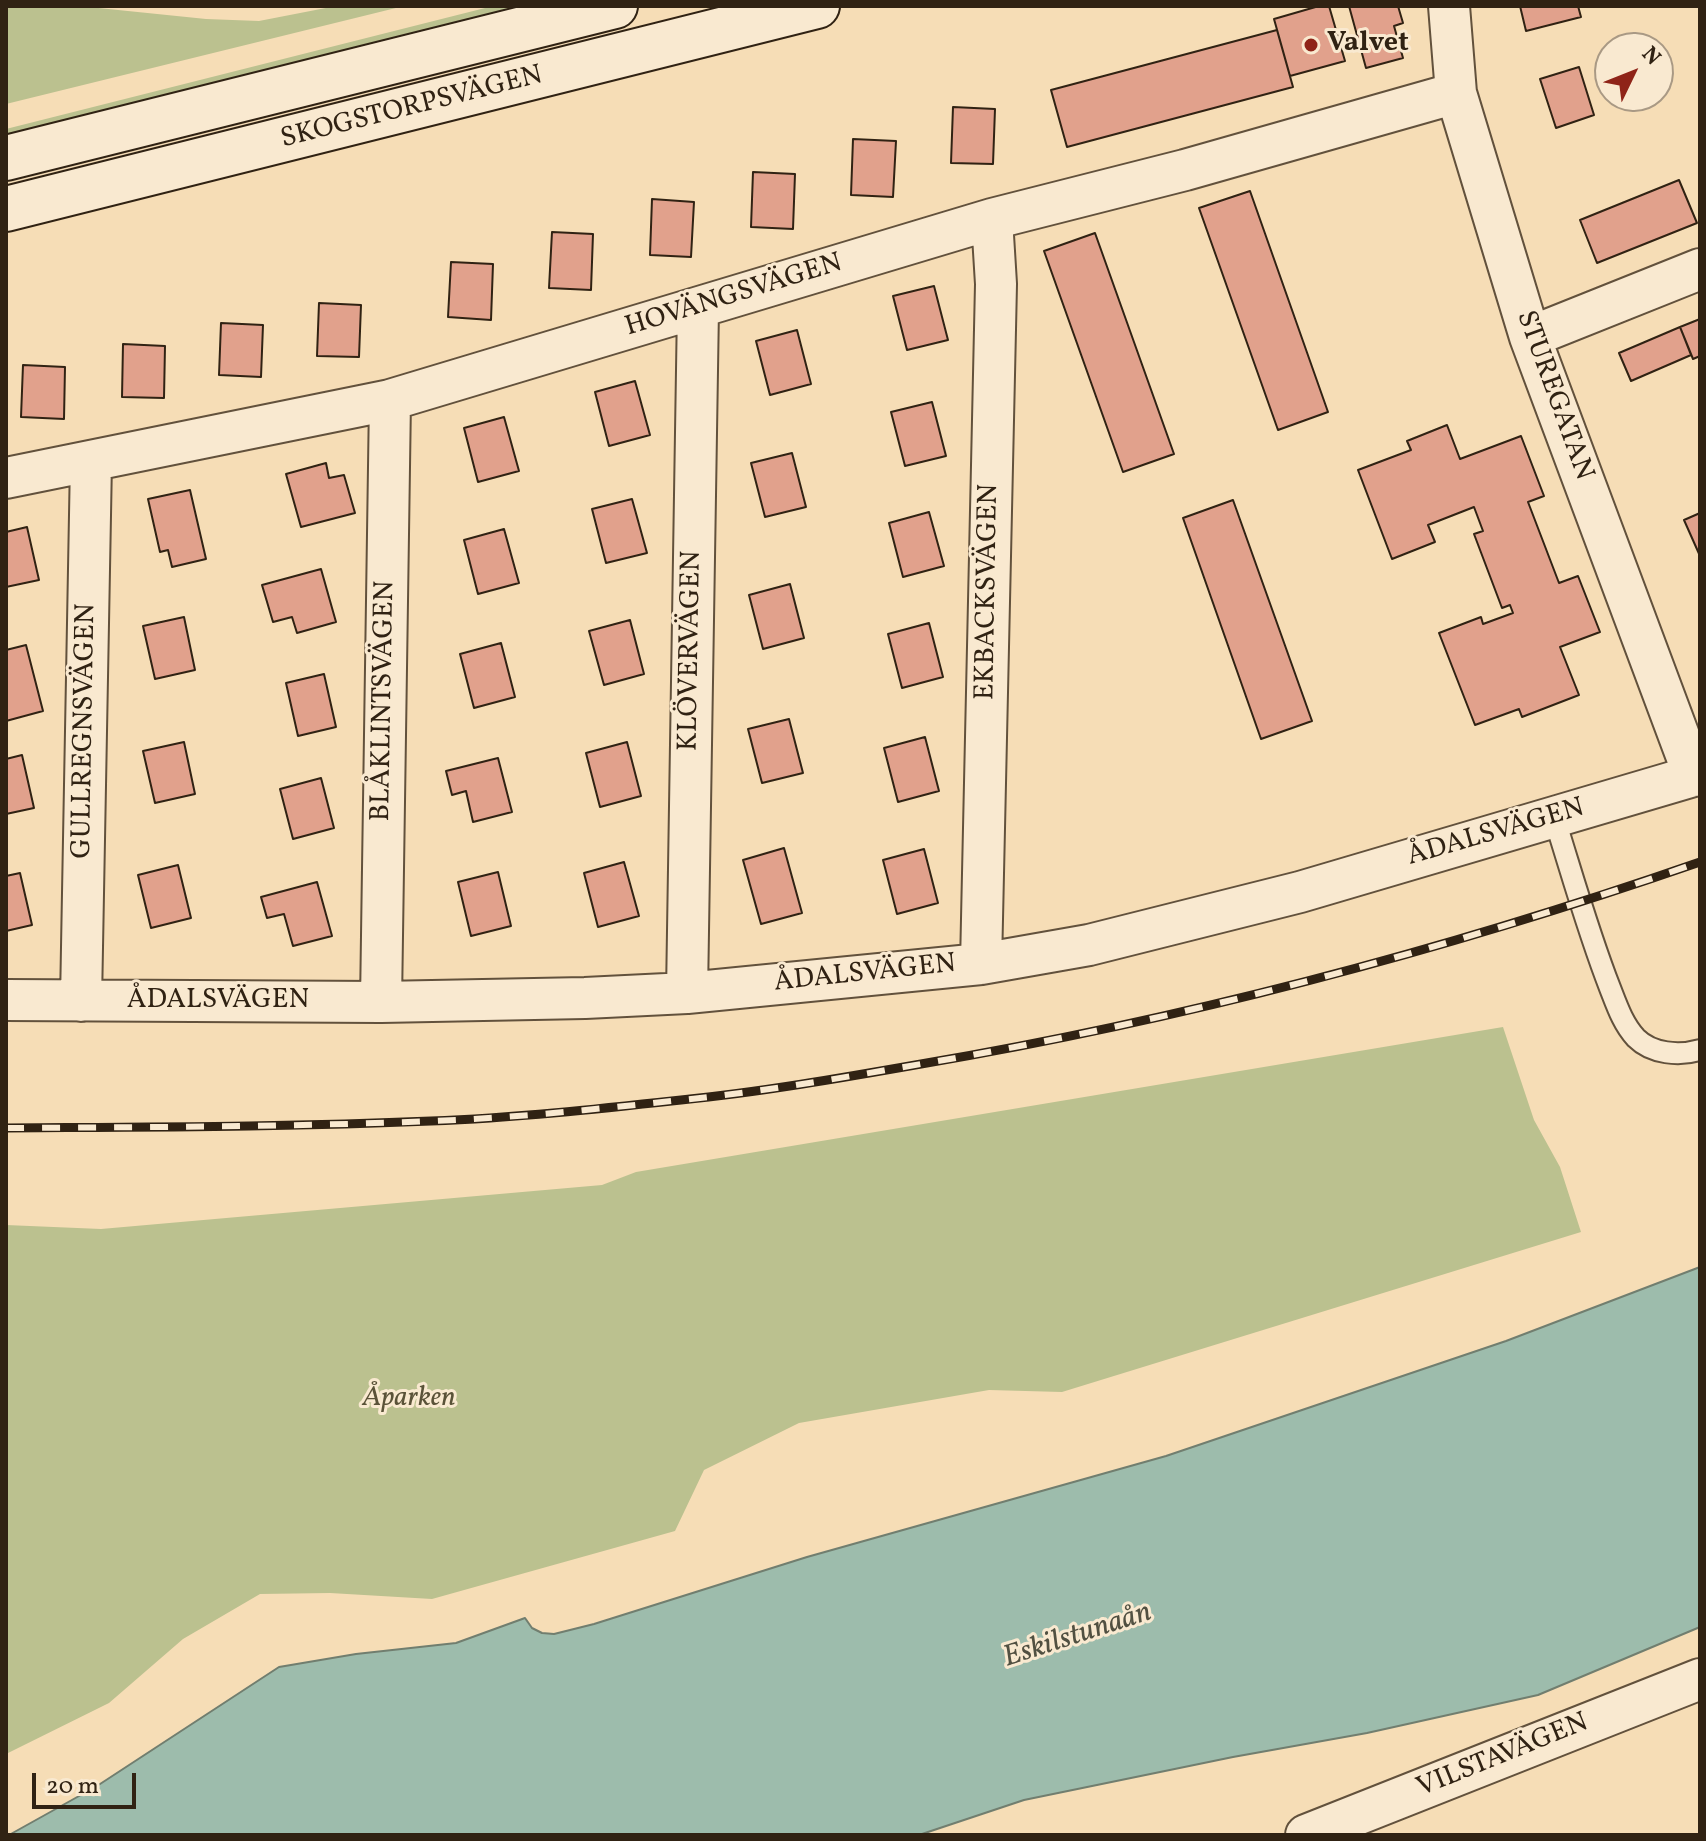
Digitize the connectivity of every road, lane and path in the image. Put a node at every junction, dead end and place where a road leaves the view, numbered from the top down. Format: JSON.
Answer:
{"nodes":[{"id":1,"x":615,"y":6,"type":"edge"},
{"id":2,"x":817,"y":6,"type":"edge"},
{"id":3,"x":1449,"y":6,"type":"edge"},
{"id":4,"x":1456,"y":93,"type":"junction"},
{"id":5,"x":6,"y":158,"type":"edge"},
{"id":6,"x":6,"y":209,"type":"edge"},
{"id":7,"x":992,"y":219,"type":"junction"},
{"id":8,"x":1700,"y":269,"type":"edge"},
{"id":9,"x":698,"y":308,"type":"junction"},
{"id":10,"x":1530,"y":337,"type":"junction"},
{"id":11,"x":390,"y":400,"type":"junction"},
{"id":12,"x":91,"y":461,"type":"junction"},
{"id":13,"x":6,"y":478,"type":"edge"},
{"id":14,"x":1697,"y":775,"type":"edge"},
{"id":15,"x":1554,"y":817,"type":"junction"},
{"id":16,"x":981,"y":964,"type":"junction"},
{"id":17,"x":687,"y":993,"type":"junction"},
{"id":18,"x":6,"y":1000,"type":"edge"},
{"id":19,"x":81,"y":1001,"type":"junction"},
{"id":20,"x":381,"y":1002,"type":"junction"},
{"id":21,"x":1700,"y":1050,"type":"edge"},
{"id":22,"x":1700,"y":1679,"type":"edge"},
{"id":23,"x":1306,"y":1835,"type":"edge"}],
"edges":[{"from":1,"to":5,"type":"main road","name":"SKOGSTORPSVÄGEN"},
{"from":2,"to":6,"type":"main road","name":"SKOGSTORPSVÄGEN"},
{"from":3,"to":4,"type":"street","name":"STUREGATAN"},
{"from":4,"to":7,"type":"street","name":"HOVÄNGSVÄGEN"},
{"from":4,"to":10,"type":"street","name":"STUREGATAN"},
{"from":7,"to":9,"type":"street","name":"HOVÄNGSVÄGEN"},
{"from":7,"to":16,"type":"street","name":"EKBACKSVÄGEN"},
{"from":8,"to":10,"type":"street"},
{"from":9,"to":11,"type":"street","name":"HOVÄNGSVÄGEN"},
{"from":9,"to":17,"type":"street","name":"KLÖVERVÄGEN"},
{"from":10,"to":14,"type":"street","name":"STUREGATAN"},
{"from":11,"to":12,"type":"street","name":"HOVÄNGSVÄGEN"},
{"from":11,"to":20,"type":"street","name":"BLÅKLINTSVÄGEN"},
{"from":12,"to":13,"type":"street","name":"HOVÄNGSVÄGEN"},
{"from":12,"to":19,"type":"street","name":"GULLREGNSVÄGEN"},
{"from":14,"to":15,"type":"street","name":"ÅDALSVÄGEN"},
{"from":15,"to":16,"type":"street","name":"ÅDALSVÄGEN"},
{"from":15,"to":21,"type":"lane"},
{"from":16,"to":17,"type":"street","name":"ÅDALSVÄGEN"},
{"from":17,"to":20,"type":"street","name":"ÅDALSVÄGEN"},
{"from":18,"to":19,"type":"street","name":"ÅDALSVÄGEN"},
{"from":19,"to":20,"type":"street","name":"ÅDALSVÄGEN"},
{"from":22,"to":23,"type":"street","name":"VILSTAVÄGEN"}]}
